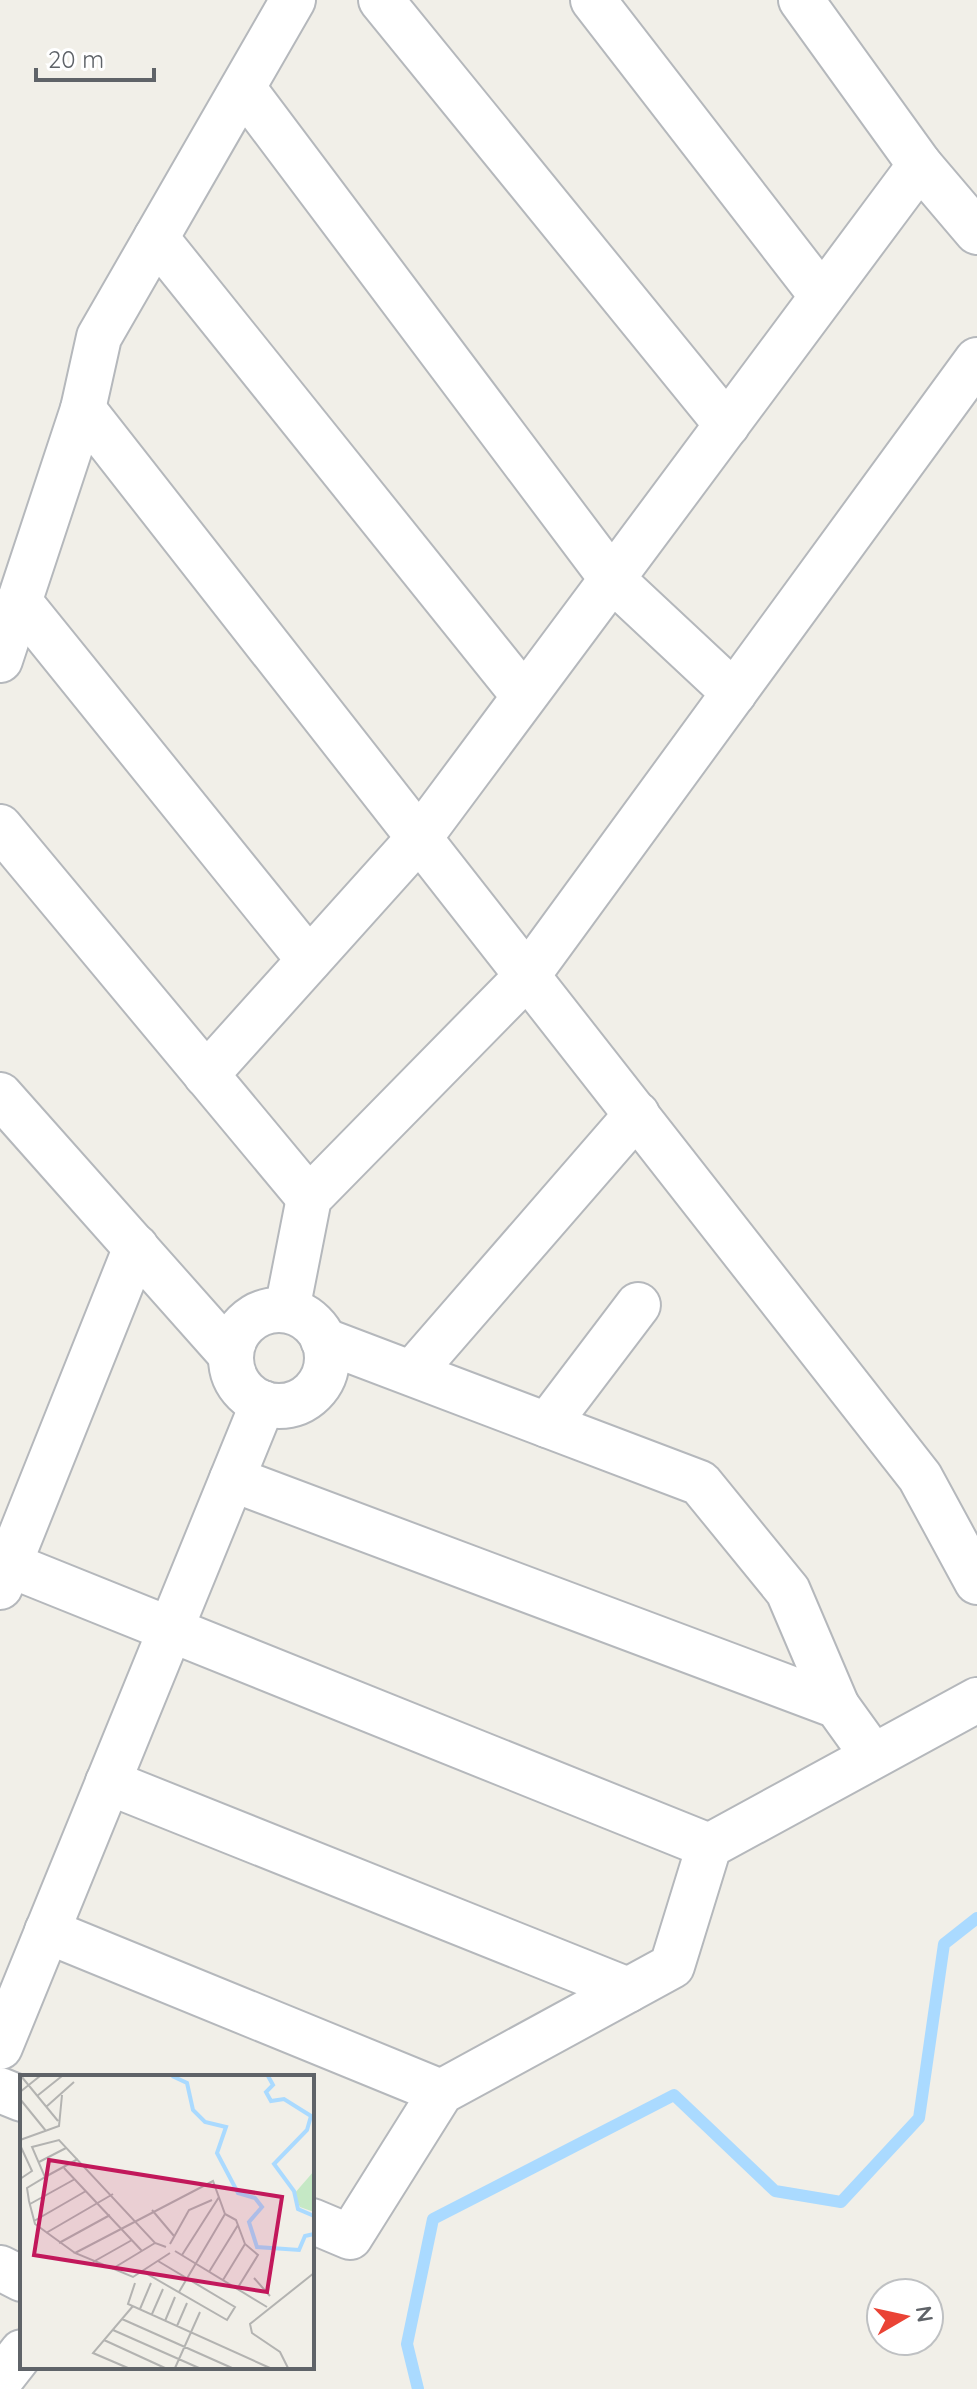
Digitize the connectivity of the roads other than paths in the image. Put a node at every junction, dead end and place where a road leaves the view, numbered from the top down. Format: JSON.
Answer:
{"nodes":[{"id":1,"x":293,"y":0,"type":"edge"},
{"id":2,"x":381,"y":0,"type":"edge"},
{"id":3,"x":593,"y":0,"type":"edge"},
{"id":4,"x":801,"y":0,"type":"edge"},
{"id":5,"x":243,"y":88,"type":"junction"},
{"id":6,"x":920,"y":165,"type":"junction"},
{"id":7,"x":977,"y":232,"type":"edge"},
{"id":8,"x":156,"y":238,"type":"junction"},
{"id":9,"x":822,"y":296,"type":"junction"},
{"id":10,"x":977,"y":360,"type":"edge"},
{"id":11,"x":83,"y":409,"type":"junction"},
{"id":12,"x":727,"y":425,"type":"junction"},
{"id":13,"x":612,"y":579,"type":"junction"},
{"id":14,"x":19,"y":601,"type":"junction"},
{"id":15,"x":0,"y":660,"type":"edge"},
{"id":16,"x":734,"y":693,"type":"junction"},
{"id":17,"x":524,"y":696,"type":"junction"},
{"id":18,"x":0,"y":827,"type":"edge"},
{"id":19,"x":420,"y":837,"type":"junction"},
{"id":20,"x":309,"y":960,"type":"junction"},
{"id":21,"x":527,"y":976,"type":"junction"},
{"id":22,"x":206,"y":1075,"type":"junction"},
{"id":23,"x":637,"y":1114,"type":"junction"},
{"id":24,"x":5,"y":1118,"type":"edge"},
{"id":25,"x":309,"y":1198,"type":"junction"},
{"id":26,"x":136,"y":1247,"type":"junction"},
{"id":27,"x":638,"y":1305,"type":"dead end"},
{"id":28,"x":287,"y":1310,"type":"junction"},
{"id":29,"x":323,"y":1340,"type":"junction"},
{"id":30,"x":231,"y":1355,"type":"junction"},
{"id":31,"x":412,"y":1373,"type":"junction"},
{"id":32,"x":263,"y":1403,"type":"junction"},
{"id":33,"x":547,"y":1425,"type":"junction"},
{"id":34,"x":232,"y":1479,"type":"junction"},
{"id":35,"x":3,"y":1571,"type":"edge"},
{"id":36,"x":977,"y":1582,"type":"edge"},
{"id":37,"x":170,"y":1631,"type":"junction"},
{"id":38,"x":977,"y":1700,"type":"edge"},
{"id":39,"x":837,"y":1706,"type":"junction"},
{"id":40,"x":873,"y":1756,"type":"junction"},
{"id":41,"x":108,"y":1782,"type":"junction"},
{"id":42,"x":709,"y":1846,"type":"junction"},
{"id":43,"x":47,"y":1931,"type":"junction"},
{"id":44,"x":13,"y":1979,"type":"edge"},
{"id":45,"x":628,"y":1990,"type":"junction"},
{"id":46,"x":0,"y":2047,"type":"edge"},
{"id":47,"x":0,"y":2090,"type":"edge"},
{"id":48,"x":441,"y":2092,"type":"junction"},
{"id":49,"x":20,"y":2098,"type":"edge"},
{"id":50,"x":314,"y":2222,"type":"edge"},
{"id":51,"x":0,"y":2268,"type":"edge"},
{"id":52,"x":20,"y":2278,"type":"edge"},
{"id":53,"x":20,"y":2355,"type":"edge"},
{"id":54,"x":0,"y":2380,"type":"edge"}],
"edges":[{"from":1,"to":5,"type":"street"},
{"from":2,"to":12,"type":"street"},
{"from":3,"to":9,"type":"street"},
{"from":4,"to":6,"type":"street"},
{"from":5,"to":8,"type":"street"},
{"from":5,"to":13,"type":"street"},
{"from":6,"to":7,"type":"street"},
{"from":6,"to":9,"type":"street"},
{"from":8,"to":11,"type":"street"},
{"from":8,"to":17,"type":"street"},
{"from":9,"to":12,"type":"street"},
{"from":10,"to":16,"type":"street"},
{"from":11,"to":14,"type":"street"},
{"from":11,"to":19,"type":"street"},
{"from":12,"to":13,"type":"street"},
{"from":13,"to":16,"type":"street"},
{"from":13,"to":17,"type":"street"},
{"from":14,"to":15,"type":"street"},
{"from":14,"to":20,"type":"street"},
{"from":16,"to":21,"type":"street"},
{"from":17,"to":19,"type":"street"},
{"from":18,"to":22,"type":"street"},
{"from":19,"to":20,"type":"street"},
{"from":19,"to":21,"type":"street"},
{"from":20,"to":22,"type":"street"},
{"from":21,"to":23,"type":"street"},
{"from":21,"to":25,"type":"street"},
{"from":22,"to":25,"type":"street"},
{"from":23,"to":31,"type":"street"},
{"from":23,"to":36,"type":"street"},
{"from":24,"to":26,"type":"street"},
{"from":25,"to":28,"type":"street"},
{"from":26,"to":30,"type":"street"},
{"from":26,"to":35,"type":"street"},
{"from":27,"to":33,"type":"street"},
{"from":28,"to":29,"type":"street"},
{"from":28,"to":30,"type":"street"},
{"from":29,"to":31,"type":"street"},
{"from":29,"to":32,"type":"street"},
{"from":30,"to":32,"type":"street"},
{"from":31,"to":33,"type":"street"},
{"from":32,"to":34,"type":"street"},
{"from":33,"to":39,"type":"street"},
{"from":34,"to":37,"type":"street"},
{"from":34,"to":39,"type":"street"},
{"from":35,"to":37,"type":"street"},
{"from":37,"to":41,"type":"street"},
{"from":37,"to":42,"type":"street"},
{"from":38,"to":40,"type":"street"},
{"from":39,"to":40,"type":"street"},
{"from":40,"to":42,"type":"street"},
{"from":41,"to":43,"type":"street"},
{"from":41,"to":45,"type":"street"},
{"from":42,"to":45,"type":"street"},
{"from":43,"to":44,"type":"street"},
{"from":43,"to":48,"type":"street"},
{"from":44,"to":46,"type":"street"},
{"from":45,"to":48,"type":"street"},
{"from":47,"to":49,"type":"street"},
{"from":48,"to":50,"type":"street"},
{"from":51,"to":52,"type":"street"},
{"from":53,"to":54,"type":"street"}]}
